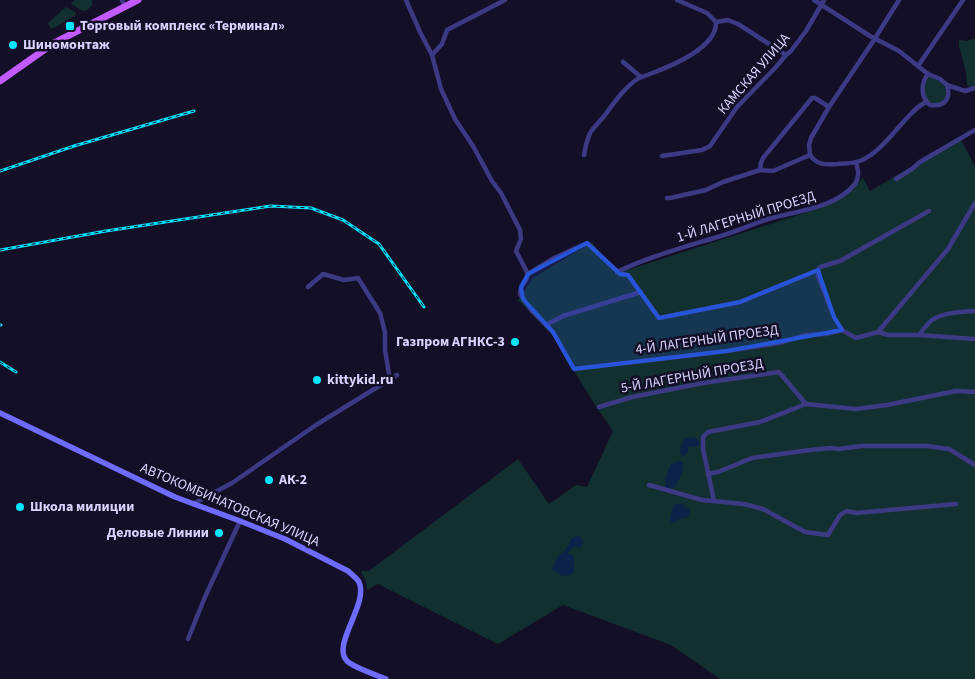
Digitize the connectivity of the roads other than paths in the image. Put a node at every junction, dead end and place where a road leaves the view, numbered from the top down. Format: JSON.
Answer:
{"nodes":[{"id":1,"x":138,"y":0,"type":"edge"},
{"id":2,"x":406,"y":0,"type":"edge"},
{"id":3,"x":505,"y":0,"type":"edge"},
{"id":4,"x":677,"y":0,"type":"edge"},
{"id":5,"x":814,"y":0,"type":"edge"},
{"id":6,"x":899,"y":0,"type":"edge"},
{"id":7,"x":963,"y":0,"type":"edge"},
{"id":8,"x":822,"y":2,"type":"edge"},
{"id":9,"x":124,"y":3,"type":"edge"},
{"id":10,"x":716,"y":22,"type":"junction"},
{"id":11,"x":875,"y":38,"type":"junction"},
{"id":12,"x":432,"y":55,"type":"junction"},
{"id":13,"x":786,"y":55,"type":"junction"},
{"id":14,"x":622,"y":62,"type":"dead end"},
{"id":15,"x":918,"y":66,"type":"junction"},
{"id":16,"x":928,"y":74,"type":"junction"},
{"id":17,"x":641,"y":77,"type":"junction"},
{"id":18,"x":0,"y":82,"type":"edge"},
{"id":19,"x":947,"y":84,"type":"junction"},
{"id":20,"x":975,"y":88,"type":"edge"},
{"id":21,"x":927,"y":102,"type":"junction"},
{"id":22,"x":829,"y":107,"type":"junction"},
{"id":23,"x":975,"y":130,"type":"edge"},
{"id":24,"x":584,"y":155,"type":"dead end"},
{"id":25,"x":810,"y":155,"type":"junction"},
{"id":26,"x":662,"y":156,"type":"dead end"},
{"id":27,"x":856,"y":162,"type":"junction"},
{"id":28,"x":760,"y":170,"type":"junction"},
{"id":29,"x":896,"y":179,"type":"dead end"},
{"id":30,"x":667,"y":198,"type":"dead end"},
{"id":31,"x":975,"y":203,"type":"edge"},
{"id":32,"x":929,"y":211,"type":"dead end"},
{"id":33,"x":819,"y":269,"type":"junction"},
{"id":34,"x":617,"y":272,"type":"junction"},
{"id":35,"x":528,"y":274,"type":"junction"},
{"id":36,"x":308,"y":287,"type":"dead end"},
{"id":37,"x":640,"y":292,"type":"junction"},
{"id":38,"x":975,"y":311,"type":"edge"},
{"id":39,"x":546,"y":325,"type":"junction"},
{"id":40,"x":842,"y":330,"type":"junction"},
{"id":41,"x":878,"y":332,"type":"junction"},
{"id":42,"x":919,"y":335,"type":"junction"},
{"id":43,"x":975,"y":339,"type":"edge"},
{"id":44,"x":397,"y":376,"type":"dead end"},
{"id":45,"x":390,"y":380,"type":"junction"},
{"id":46,"x":975,"y":392,"type":"edge"},
{"id":47,"x":806,"y":404,"type":"junction"},
{"id":48,"x":599,"y":407,"type":"dead end"},
{"id":49,"x":0,"y":413,"type":"edge"},
{"id":50,"x":975,"y":465,"type":"edge"},
{"id":51,"x":708,"y":474,"type":"junction"},
{"id":52,"x":649,"y":485,"type":"dead end"},
{"id":53,"x":714,"y":501,"type":"junction"},
{"id":54,"x":193,"y":504,"type":"junction"},
{"id":55,"x":956,"y":504,"type":"dead end"},
{"id":56,"x":240,"y":521,"type":"junction"},
{"id":57,"x":188,"y":639,"type":"dead end"},
{"id":58,"x":386,"y":679,"type":"edge"}],
"edges":[{"from":1,"to":9,"type":"main road"},
{"from":2,"to":12,"type":"street"},
{"from":3,"to":12,"type":"street"},
{"from":4,"to":10,"type":"street"},
{"from":5,"to":8,"type":"street"},
{"from":6,"to":11,"type":"street"},
{"from":7,"to":15,"type":"street"},
{"from":8,"to":11,"type":"street"},
{"from":8,"to":13,"type":"street","name":"КАМСКАЯ УЛИЦА"},
{"from":9,"to":18,"type":"main road"},
{"from":10,"to":13,"type":"street"},
{"from":10,"to":17,"type":"street"},
{"from":11,"to":15,"type":"street"},
{"from":11,"to":22,"type":"street"},
{"from":12,"to":35,"type":"street"},
{"from":13,"to":26,"type":"street","name":"КАМСКАЯ УЛИЦА"},
{"from":14,"to":17,"type":"street"},
{"from":15,"to":16,"type":"street"},
{"from":16,"to":19,"type":"street"},
{"from":16,"to":21,"type":"street"},
{"from":17,"to":24,"type":"street"},
{"from":19,"to":20,"type":"street"},
{"from":19,"to":21,"type":"street"},
{"from":21,"to":27,"type":"street"},
{"from":22,"to":25,"type":"street"},
{"from":22,"to":28,"type":"street"},
{"from":23,"to":29,"type":"street"},
{"from":25,"to":27,"type":"street"},
{"from":25,"to":28,"type":"street"},
{"from":27,"to":34,"type":"street","name":"1-Й ЛАГЕРНЫЙ ПРОЕЗД"},
{"from":28,"to":30,"type":"street"},
{"from":31,"to":41,"type":"street"},
{"from":32,"to":33,"type":"street"},
{"from":33,"to":37,"type":"street"},
{"from":33,"to":40,"type":"street"},
{"from":34,"to":35,"type":"street"},
{"from":34,"to":37,"type":"street"},
{"from":35,"to":39,"type":"street"},
{"from":36,"to":45,"type":"street"},
{"from":37,"to":39,"type":"street"},
{"from":38,"to":42,"type":"street"},
{"from":39,"to":40,"type":"street","name":"4-Й ЛАГЕРНЫЙ ПРОЕЗД"},
{"from":40,"to":41,"type":"street"},
{"from":41,"to":42,"type":"street"},
{"from":42,"to":43,"type":"street"},
{"from":44,"to":45,"type":"street"},
{"from":45,"to":54,"type":"street"},
{"from":46,"to":47,"type":"street"},
{"from":47,"to":48,"type":"street","name":"5-Й ЛАГЕРНЫЙ ПРОЕЗД"},
{"from":47,"to":51,"type":"street"},
{"from":49,"to":54,"type":"street","name":"АВТОКОМБИНАТОВСКАЯ УЛИЦА"},
{"from":50,"to":51,"type":"street"},
{"from":51,"to":53,"type":"street"},
{"from":52,"to":53,"type":"street"},
{"from":53,"to":55,"type":"street"},
{"from":54,"to":56,"type":"street","name":"АВТОКОМБИНАТОВСКАЯ УЛИЦА"},
{"from":56,"to":57,"type":"street"},
{"from":56,"to":58,"type":"street","name":"АВТОКОМБИНАТОВСКАЯ УЛИЦА"}]}
